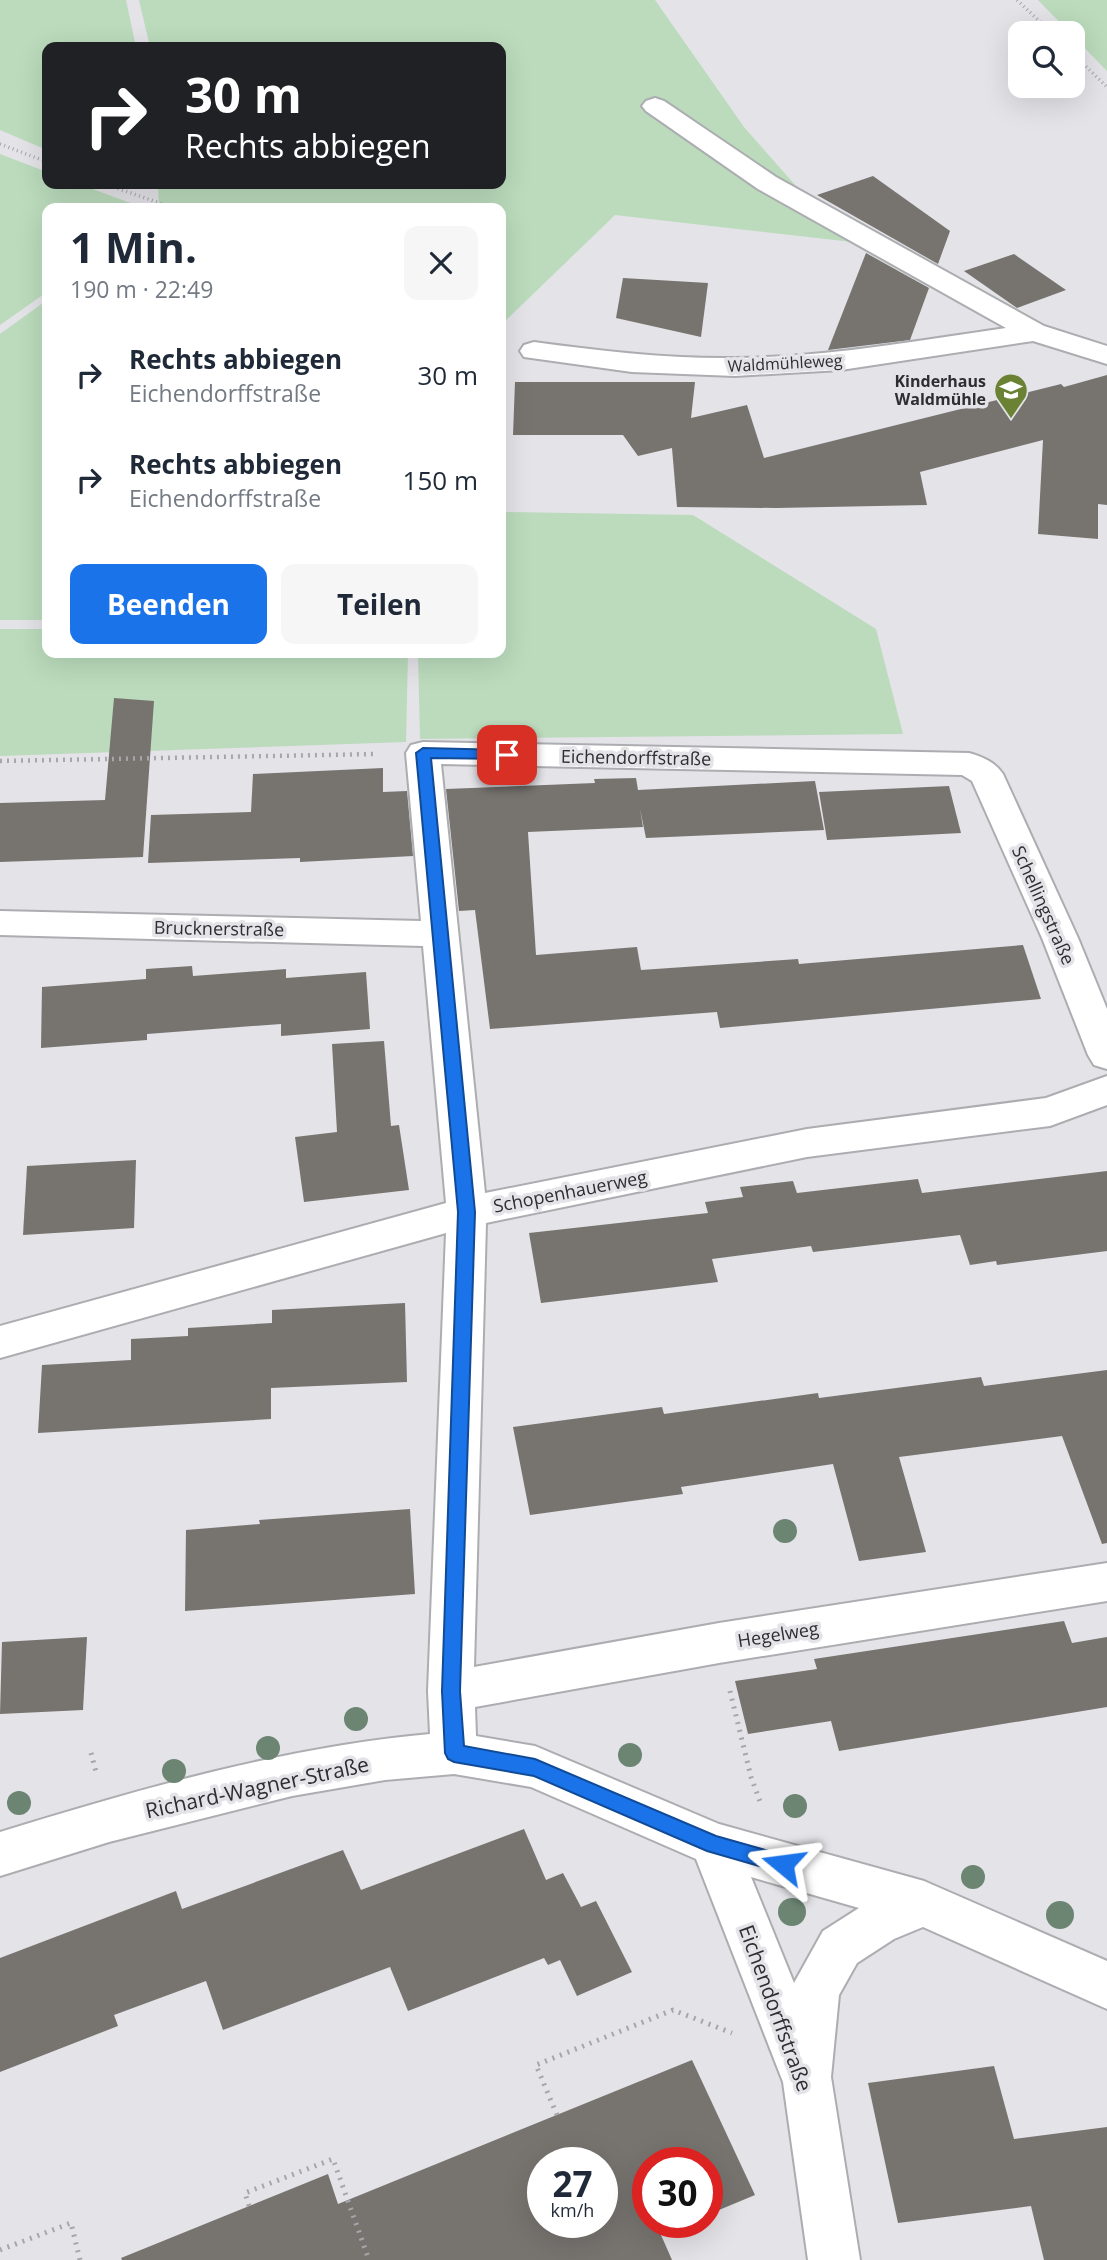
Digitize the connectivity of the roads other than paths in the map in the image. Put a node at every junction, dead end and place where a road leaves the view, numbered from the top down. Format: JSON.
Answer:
{"nodes":[{"id":1,"x":655,"y":106,"type":"dead end"},
{"id":2,"x":1034,"y":332,"type":"junction"},
{"id":3,"x":534,"y":351,"type":"dead end"},
{"id":4,"x":1107,"y":355,"type":"edge"},
{"id":5,"x":969,"y":764,"type":"joint"},
{"id":6,"x":0,"y":923,"type":"edge"},
{"id":7,"x":439,"y":934,"type":"junction"},
{"id":8,"x":1107,"y":1055,"type":"edge"},
{"id":9,"x":1107,"y":1090,"type":"edge"},
{"id":10,"x":467,"y":1212,"type":"junction"},
{"id":11,"x":0,"y":1342,"type":"edge"},
{"id":12,"x":1107,"y":1582,"type":"edge"},
{"id":13,"x":451,"y":1691,"type":"junction"},
{"id":14,"x":454,"y":1753,"type":"junction"},
{"id":15,"x":713,"y":1844,"type":"junction"},
{"id":16,"x":0,"y":1854,"type":"edge"},
{"id":17,"x":924,"y":1903,"type":"junction"},
{"id":18,"x":1107,"y":1985,"type":"edge"},
{"id":19,"x":808,"y":2082,"type":"junction"},
{"id":20,"x":834,"y":2260,"type":"edge"}],
"edges":[{"from":1,"to":2,"type":"street","name":"Waldmühleweg"},
{"from":2,"to":3,"type":"street","name":"Waldmühleweg"},
{"from":2,"to":4,"type":"street","name":"Waldmühleweg"},
{"from":5,"to":7,"type":"street","name":"Eichendorffstraße"},
{"from":5,"to":8,"type":"street","name":"Schellingstraße"},
{"from":6,"to":7,"type":"street","name":"Brucknerstraße"},
{"from":7,"to":10,"type":"street"},
{"from":9,"to":10,"type":"street","name":"Schopenhauerweg"},
{"from":10,"to":11,"type":"street","name":"Schopenhauerweg"},
{"from":10,"to":13,"type":"street"},
{"from":12,"to":13,"type":"street","name":"Hegelweg"},
{"from":13,"to":14,"type":"street"},
{"from":14,"to":15,"type":"street","name":"Richard-Wagner-Straße"},
{"from":14,"to":16,"type":"street","name":"Richard-Wagner-Straße"},
{"from":15,"to":17,"type":"street","name":"Richard-Wagner-Straße"},
{"from":15,"to":19,"type":"street","name":"Eichendorffstraße"},
{"from":17,"to":18,"type":"street","name":"Richard-Wagner-Straße"},
{"from":17,"to":19,"type":"street"},
{"from":19,"to":20,"type":"street","name":"Eichendorffstraße"}]}
